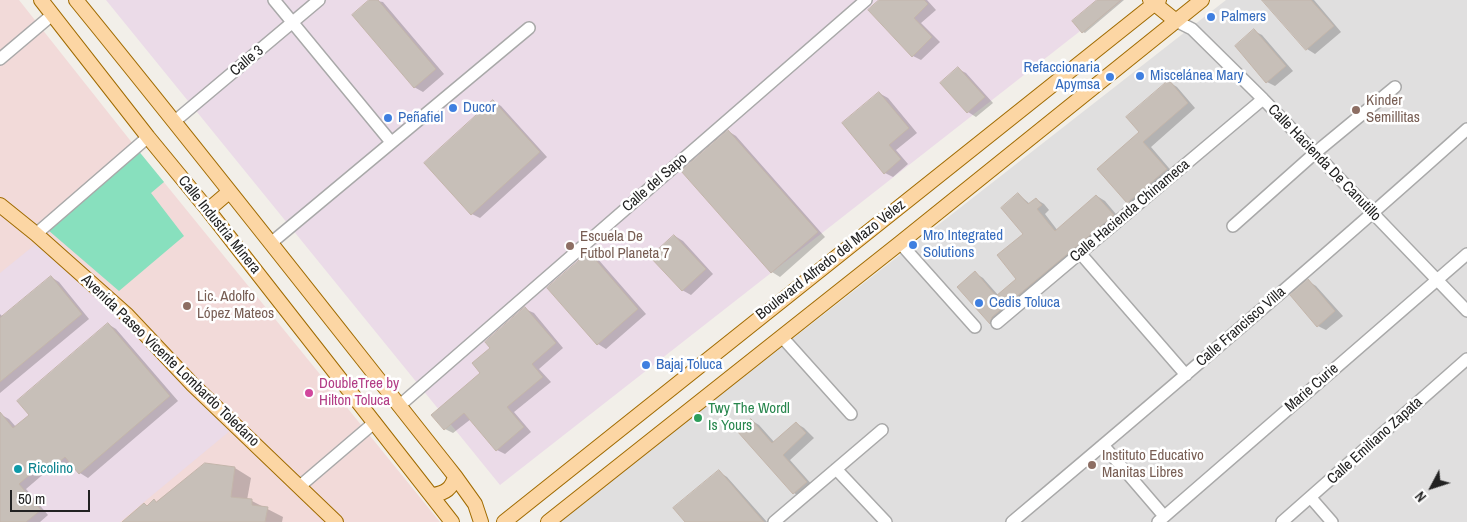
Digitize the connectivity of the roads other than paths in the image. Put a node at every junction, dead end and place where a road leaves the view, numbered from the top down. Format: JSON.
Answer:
{"nodes":[{"id":1,"x":40,"y":0,"type":"edge"},
{"id":2,"x":76,"y":0,"type":"edge"},
{"id":3,"x":274,"y":0,"type":"edge"},
{"id":4,"x":319,"y":0,"type":"edge"},
{"id":5,"x":866,"y":0,"type":"edge"},
{"id":6,"x":1202,"y":0,"type":"edge"},
{"id":7,"x":1154,"y":1,"type":"edge"},
{"id":8,"x":52,"y":15,"type":"junction"},
{"id":9,"x":1176,"y":21,"type":"junction"},
{"id":10,"x":293,"y":23,"type":"junction"},
{"id":11,"x":529,"y":28,"type":"dead end"},
{"id":12,"x":0,"y":59,"type":"edge"},
{"id":13,"x":1395,"y":87,"type":"dead end"},
{"id":14,"x":1262,"y":99,"type":"junction"},
{"id":15,"x":175,"y":121,"type":"junction"},
{"id":16,"x":1467,"y":129,"type":"edge"},
{"id":17,"x":148,"y":137,"type":"junction"},
{"id":18,"x":391,"y":142,"type":"junction"},
{"id":19,"x":1315,"y":152,"type":"junction"},
{"id":20,"x":229,"y":192,"type":"junction"},
{"id":21,"x":0,"y":205,"type":"edge"},
{"id":22,"x":208,"y":210,"type":"junction"},
{"id":23,"x":1373,"y":213,"type":"junction"},
{"id":24,"x":1233,"y":226,"type":"dead end"},
{"id":25,"x":36,"y":234,"type":"junction"},
{"id":26,"x":900,"y":242,"type":"junction"},
{"id":27,"x":271,"y":243,"type":"junction"},
{"id":28,"x":1080,"y":253,"type":"junction"},
{"id":29,"x":1467,"y":254,"type":"edge"},
{"id":30,"x":1437,"y":280,"type":"junction"},
{"id":31,"x":1467,"y":311,"type":"edge"},
{"id":32,"x":997,"y":323,"type":"dead end"},
{"id":33,"x":975,"y":326,"type":"dead end"},
{"id":34,"x":782,"y":337,"type":"junction"},
{"id":35,"x":1467,"y":359,"type":"edge"},
{"id":36,"x":1186,"y":375,"type":"junction"},
{"id":37,"x":399,"y":406,"type":"junction"},
{"id":38,"x":851,"y":414,"type":"dead end"},
{"id":39,"x":375,"y":422,"type":"junction"},
{"id":40,"x":882,"y":430,"type":"dead end"},
{"id":41,"x":1103,"y":446,"type":"junction"},
{"id":42,"x":836,"y":469,"type":"junction"},
{"id":43,"x":455,"y":476,"type":"junction"},
{"id":44,"x":300,"y":486,"type":"junction"},
{"id":45,"x":433,"y":495,"type":"junction"},
{"id":46,"x":1311,"y":498,"type":"junction"},
{"id":47,"x":1161,"y":519,"type":"edge"},
{"id":48,"x":336,"y":522,"type":"edge"},
{"id":49,"x":452,"y":522,"type":"edge"},
{"id":50,"x":481,"y":522,"type":"edge"},
{"id":51,"x":504,"y":522,"type":"edge"},
{"id":52,"x":548,"y":522,"type":"edge"},
{"id":53,"x":774,"y":522,"type":"edge"},
{"id":54,"x":886,"y":522,"type":"edge"},
{"id":55,"x":1012,"y":522,"type":"edge"},
{"id":56,"x":1282,"y":522,"type":"edge"},
{"id":57,"x":1332,"y":522,"type":"edge"}],
"edges":[{"from":1,"to":8,"type":"main road","name":"Calle Industria Minera"},
{"from":2,"to":15,"type":"main road","name":"Calle Industria Minera"},
{"from":3,"to":10,"type":"street"},
{"from":4,"to":10,"type":"street","name":"Calle 3"},
{"from":5,"to":37,"type":"street","name":"Calle del Sapo"},
{"from":6,"to":9,"type":"main road","name":"Boulevard Alfredo del Mazo Velez"},
{"from":7,"to":9,"type":"main road"},
{"from":7,"to":51,"type":"main road","name":"Boulevard Alfredo del Mazo Velez"},
{"from":8,"to":12,"type":"street"},
{"from":8,"to":17,"type":"main road","name":"Calle Industria Minera"},
{"from":9,"to":14,"type":"street","name":"Calle Hacienda De Canutillo"},
{"from":9,"to":26,"type":"main road","name":"Boulevard Alfredo del Mazo Velez"},
{"from":10,"to":15,"type":"street","name":"Calle 3"},
{"from":10,"to":18,"type":"street"},
{"from":11,"to":18,"type":"street"},
{"from":13,"to":19,"type":"street"},
{"from":14,"to":19,"type":"street","name":"Calle Hacienda De Canutillo"},
{"from":14,"to":28,"type":"street","name":"Calle Hacienda Chinameca"},
{"from":15,"to":20,"type":"main road","name":"Calle Industria Minera"},
{"from":16,"to":23,"type":"street","name":"Calle Francisco Villa"},
{"from":17,"to":22,"type":"main road","name":"Calle Industria Minera"},
{"from":17,"to":25,"type":"street"},
{"from":18,"to":27,"type":"street"},
{"from":19,"to":23,"type":"street","name":"Calle Hacienda De Canutillo"},
{"from":19,"to":24,"type":"street"},
{"from":20,"to":22,"type":"main road"},
{"from":20,"to":27,"type":"main road","name":"Calle Industria Minera"},
{"from":21,"to":25,"type":"main road","name":"Avenida Paseo Vicente Lombardo Toledano"},
{"from":22,"to":39,"type":"main road","name":"Calle Industria Minera"},
{"from":23,"to":30,"type":"street","name":"Calle Hacienda De Canutillo"},
{"from":23,"to":36,"type":"street","name":"Calle Francisco Villa"},
{"from":25,"to":44,"type":"main road","name":"Avenida Paseo Vicente Lombardo Toledano"},
{"from":26,"to":33,"type":"street"},
{"from":26,"to":34,"type":"main road","name":"Boulevard Alfredo del Mazo Velez"},
{"from":27,"to":37,"type":"main road","name":"Calle Industria Minera"},
{"from":28,"to":32,"type":"street","name":"Calle Hacienda Chinameca"},
{"from":28,"to":36,"type":"street"},
{"from":29,"to":30,"type":"street","name":"Marie Curie"},
{"from":30,"to":31,"type":"street","name":"Calle Hacienda De Canutillo"},
{"from":30,"to":47,"type":"street","name":"Marie Curie"},
{"from":34,"to":38,"type":"street"},
{"from":34,"to":52,"type":"main road","name":"Boulevard Alfredo del Mazo Velez"},
{"from":35,"to":46,"type":"street","name":"Calle Emiliano Zapata"},
{"from":36,"to":41,"type":"street","name":"Calle Francisco Villa"},
{"from":37,"to":43,"type":"main road","name":"Calle Industria Minera"},
{"from":39,"to":44,"type":"street"},
{"from":39,"to":45,"type":"main road","name":"Calle Industria Minera"},
{"from":40,"to":42,"type":"street"},
{"from":41,"to":47,"type":"street"},
{"from":41,"to":55,"type":"street","name":"Calle Francisco Villa"},
{"from":42,"to":53,"type":"street"},
{"from":42,"to":54,"type":"street"},
{"from":43,"to":45,"type":"main road"},
{"from":43,"to":50,"type":"main road","name":"Calle Industria Minera"},
{"from":44,"to":48,"type":"main road","name":"Avenida Paseo Vicente Lombardo Toledano"},
{"from":45,"to":49,"type":"main road","name":"Calle Industria Minera"},
{"from":46,"to":56,"type":"street","name":"Calle Emiliano Zapata"},
{"from":46,"to":57,"type":"street"}]}
